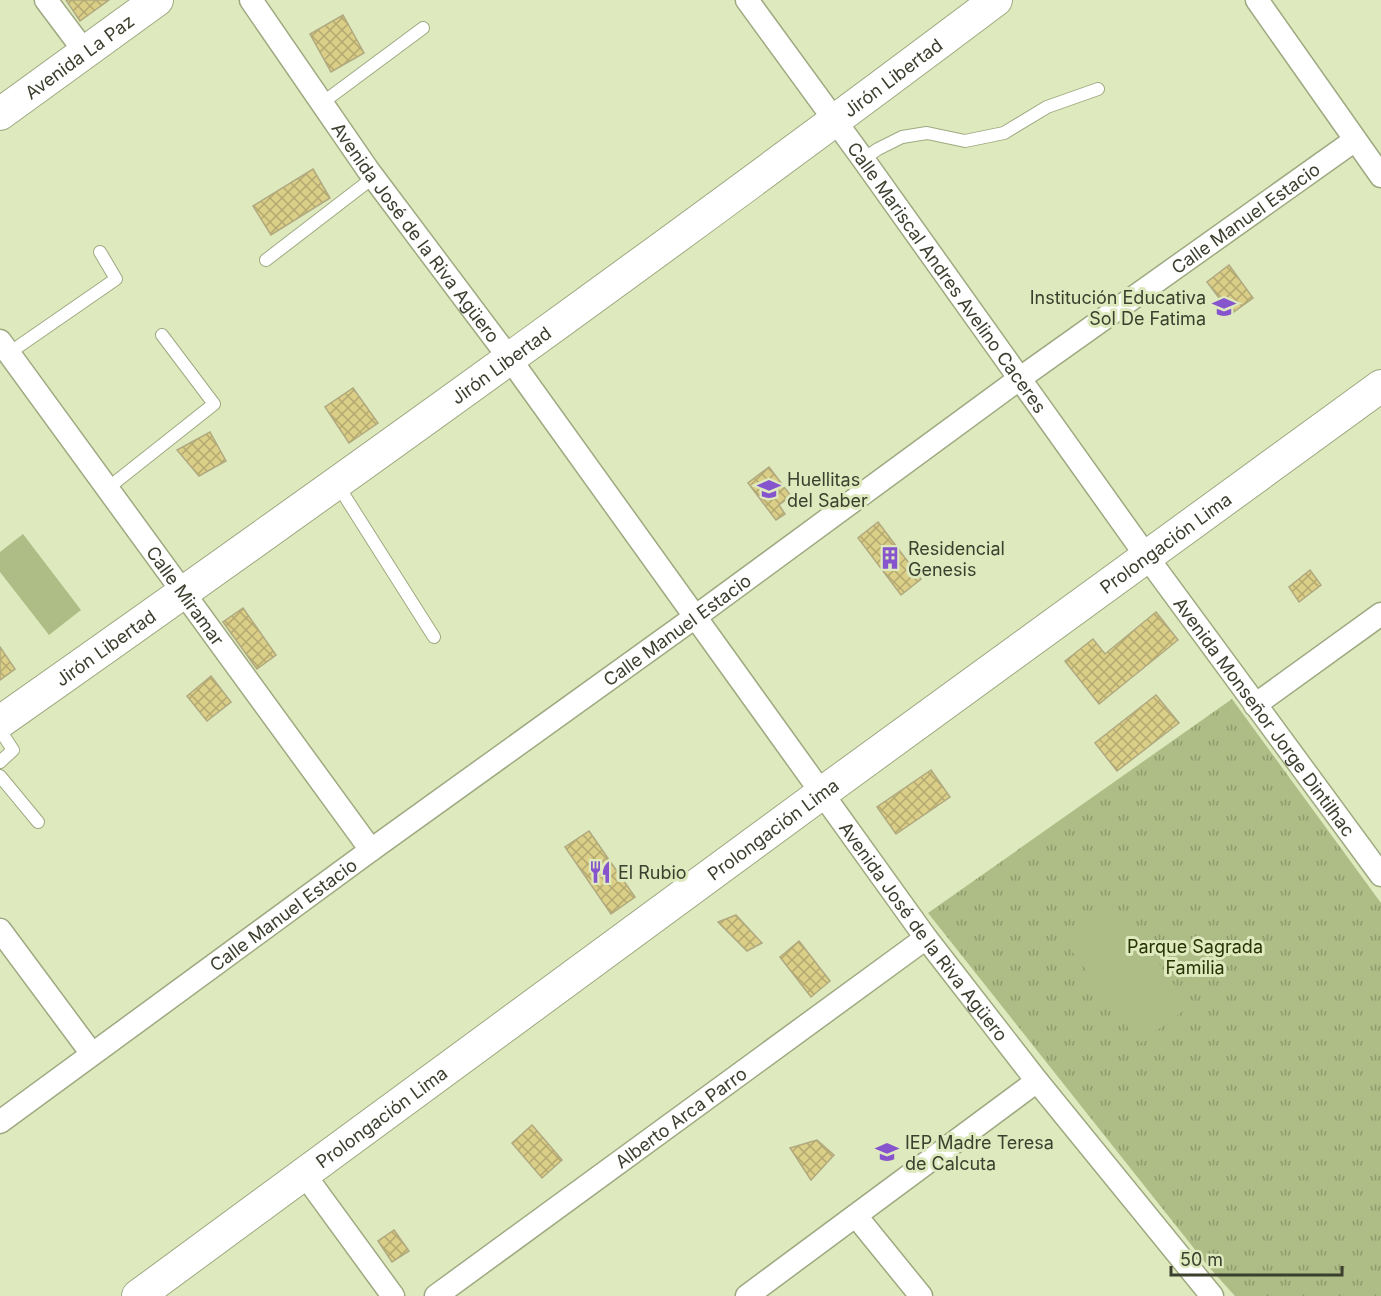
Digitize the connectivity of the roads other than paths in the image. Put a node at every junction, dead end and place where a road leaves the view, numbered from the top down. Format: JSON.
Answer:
{"nodes":[{"id":1,"x":46,"y":0,"type":"edge"},
{"id":2,"x":157,"y":0,"type":"edge"},
{"id":3,"x":251,"y":0,"type":"edge"},
{"id":4,"x":747,"y":0,"type":"edge"},
{"id":5,"x":996,"y":0,"type":"edge"},
{"id":6,"x":1257,"y":0,"type":"edge"},
{"id":7,"x":423,"y":28,"type":"dead end"},
{"id":8,"x":85,"y":52,"type":"junction"},
{"id":9,"x":1098,"y":89,"type":"dead end"},
{"id":10,"x":322,"y":103,"type":"junction"},
{"id":11,"x":0,"y":114,"type":"edge"},
{"id":12,"x":834,"y":121,"type":"junction"},
{"id":13,"x":1355,"y":140,"type":"junction"},
{"id":14,"x":863,"y":159,"type":"junction"},
{"id":15,"x":1381,"y":176,"type":"edge"},
{"id":16,"x":374,"y":177,"type":"junction"},
{"id":17,"x":100,"y":252,"type":"dead end"},
{"id":18,"x":266,"y":261,"type":"dead end"},
{"id":19,"x":162,"y":335,"type":"dead end"},
{"id":20,"x":5,"y":347,"type":"edge"},
{"id":21,"x":510,"y":359,"type":"junction"},
{"id":22,"x":1019,"y":379,"type":"junction"},
{"id":23,"x":1381,"y":386,"type":"edge"},
{"id":24,"x":336,"y":483,"type":"junction"},
{"id":25,"x":108,"y":488,"type":"junction"},
{"id":26,"x":1147,"y":557,"type":"junction"},
{"id":27,"x":184,"y":592,"type":"junction"},
{"id":28,"x":1381,"y":614,"type":"edge"},
{"id":29,"x":696,"y":617,"type":"junction"},
{"id":30,"x":434,"y":637,"type":"dead end"},
{"id":31,"x":1255,"y":705,"type":"junction"},
{"id":32,"x":0,"y":722,"type":"edge"},
{"id":33,"x":0,"y":730,"type":"edge"},
{"id":34,"x":0,"y":762,"type":"edge"},
{"id":35,"x":0,"y":776,"type":"edge"},
{"id":36,"x":822,"y":793,"type":"junction"},
{"id":37,"x":39,"y":822,"type":"dead end"},
{"id":38,"x":1373,"y":846,"type":"edge"},
{"id":39,"x":371,"y":850,"type":"junction"},
{"id":40,"x":1381,"y":875,"type":"edge"},
{"id":41,"x":2,"y":936,"type":"edge"},
{"id":42,"x":926,"y":938,"type":"junction"},
{"id":43,"x":92,"y":1054,"type":"junction"},
{"id":44,"x":1037,"y":1081,"type":"junction"},
{"id":45,"x":0,"y":1122,"type":"edge"},
{"id":46,"x":304,"y":1174,"type":"junction"},
{"id":47,"x":856,"y":1216,"type":"junction"},
{"id":48,"x":138,"y":1296,"type":"edge"},
{"id":49,"x":393,"y":1296,"type":"edge"},
{"id":50,"x":436,"y":1296,"type":"edge"},
{"id":51,"x":747,"y":1296,"type":"edge"},
{"id":52,"x":921,"y":1296,"type":"edge"},
{"id":53,"x":1212,"y":1296,"type":"edge"}],
"edges":[{"from":1,"to":8,"type":"street"},
{"from":2,"to":8,"type":"street","name":"Avenida La Paz"},
{"from":3,"to":10,"type":"street","name":"Avenida José de la Riva Agüero"},
{"from":4,"to":12,"type":"street","name":"Calle Mariscal Andres Avelino Caceres"},
{"from":5,"to":12,"type":"street","name":"Jirón Libertad"},
{"from":6,"to":13,"type":"street"},
{"from":7,"to":10,"type":"lane"},
{"from":8,"to":11,"type":"street","name":"Avenida La Paz"},
{"from":9,"to":14,"type":"lane"},
{"from":10,"to":16,"type":"street","name":"Avenida José de la Riva Agüero"},
{"from":12,"to":14,"type":"street","name":"Calle Mariscal Andres Avelino Caceres"},
{"from":12,"to":21,"type":"street","name":"Jirón Libertad"},
{"from":13,"to":15,"type":"street"},
{"from":13,"to":22,"type":"street","name":"Calle Manuel Estacio"},
{"from":14,"to":22,"type":"street","name":"Calle Mariscal Andres Avelino Caceres"},
{"from":16,"to":18,"type":"lane"},
{"from":16,"to":21,"type":"street","name":"Avenida José de la Riva Agüero"},
{"from":17,"to":20,"type":"lane"},
{"from":19,"to":25,"type":"lane"},
{"from":20,"to":25,"type":"street","name":"Calle Miramar"},
{"from":21,"to":24,"type":"street","name":"Jirón Libertad"},
{"from":21,"to":29,"type":"street","name":"Avenida José de la Riva Agüero"},
{"from":22,"to":26,"type":"street","name":"Calle Mariscal Andres Avelino Caceres"},
{"from":22,"to":29,"type":"street","name":"Calle Manuel Estacio"},
{"from":23,"to":26,"type":"street","name":"Prolongación Lima"},
{"from":24,"to":27,"type":"street","name":"Jirón Libertad"},
{"from":24,"to":30,"type":"lane"},
{"from":25,"to":27,"type":"street","name":"Calle Miramar"},
{"from":26,"to":31,"type":"street","name":"Avenida Monseñor Jorge Dintilhac"},
{"from":26,"to":36,"type":"street","name":"Prolongación Lima"},
{"from":27,"to":32,"type":"street","name":"Jirón Libertad"},
{"from":27,"to":39,"type":"street","name":"Calle Miramar"},
{"from":28,"to":31,"type":"street"},
{"from":29,"to":36,"type":"street","name":"Avenida José de la Riva Agüero"},
{"from":29,"to":39,"type":"street","name":"Calle Manuel Estacio"},
{"from":31,"to":38,"type":"street","name":"Avenida Monseñor Jorge Dintilhac"},
{"from":33,"to":34,"type":"lane"},
{"from":35,"to":37,"type":"lane"},
{"from":36,"to":42,"type":"street","name":"Avenida José de la Riva Agüero"},
{"from":36,"to":46,"type":"street","name":"Prolongación Lima"},
{"from":38,"to":40,"type":"street","name":"Avenida Monseñor Jorge Dintilhac"},
{"from":39,"to":43,"type":"street","name":"Calle Manuel Estacio"},
{"from":41,"to":43,"type":"street"},
{"from":42,"to":44,"type":"street","name":"Avenida José de la Riva Agüero"},
{"from":42,"to":50,"type":"street","name":"Alberto Arca Parro"},
{"from":43,"to":45,"type":"street","name":"Calle Manuel Estacio"},
{"from":44,"to":47,"type":"street"},
{"from":44,"to":53,"type":"street","name":"Avenida José de la Riva Agüero"},
{"from":46,"to":48,"type":"street","name":"Prolongación Lima"},
{"from":46,"to":49,"type":"street"},
{"from":47,"to":51,"type":"street"},
{"from":47,"to":52,"type":"street"}]}
